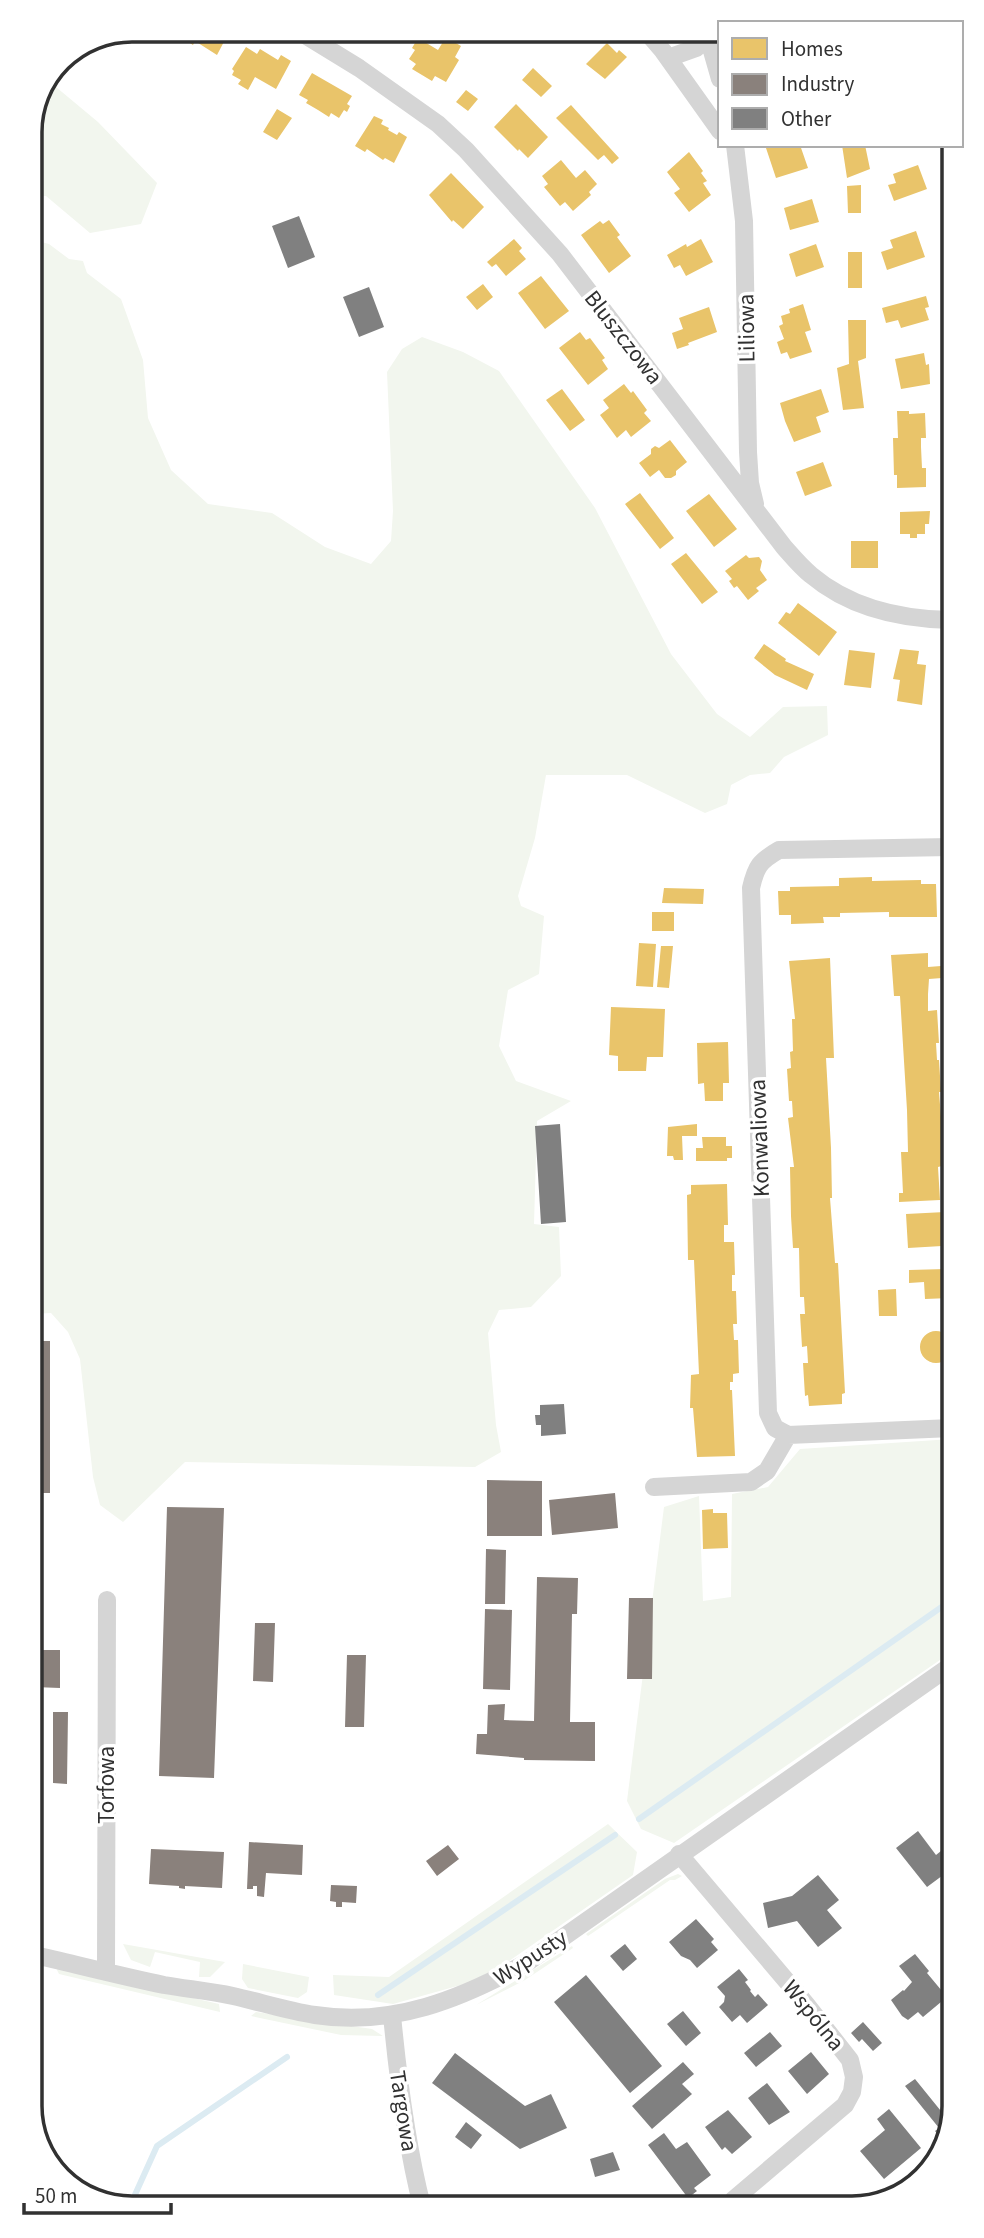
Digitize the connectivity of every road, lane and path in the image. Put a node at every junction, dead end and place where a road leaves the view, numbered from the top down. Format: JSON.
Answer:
{"nodes":[{"id":1,"x":317,"y":42,"type":"edge"},
{"id":2,"x":655,"y":42,"type":"edge"},
{"id":3,"x":701,"y":42,"type":"edge"},
{"id":4,"x":709,"y":42,"type":"edge"},
{"id":5,"x":668,"y":58,"type":"junction"},
{"id":6,"x":718,"y":72,"type":"edge"},
{"id":7,"x":718,"y":128,"type":"edge"},
{"id":8,"x":733,"y":148,"type":"edge"},
{"id":9,"x":757,"y":510,"type":"junction"},
{"id":10,"x":942,"y":620,"type":"edge"},
{"id":11,"x":942,"y":846,"type":"edge"},
{"id":12,"x":942,"y":1428,"type":"edge"},
{"id":13,"x":788,"y":1435,"type":"junction"},
{"id":14,"x":654,"y":1487,"type":"dead end"},
{"id":15,"x":107,"y":1600,"type":"dead end"},
{"id":16,"x":942,"y":1672,"type":"edge"},
{"id":17,"x":679,"y":1854,"type":"junction"},
{"id":18,"x":42,"y":1957,"type":"edge"},
{"id":19,"x":106,"y":1971,"type":"junction"},
{"id":20,"x":392,"y":2015,"type":"junction"},
{"id":21,"x":420,"y":2196,"type":"edge"},
{"id":22,"x":738,"y":2196,"type":"edge"}],
"edges":[{"from":1,"to":9,"type":"street","name":"Bluszczowa"},
{"from":2,"to":5,"type":"street"},
{"from":3,"to":5,"type":"street"},
{"from":4,"to":6,"type":"street"},
{"from":5,"to":7,"type":"street"},
{"from":8,"to":9,"type":"street","name":"Liliowa"},
{"from":9,"to":10,"type":"street","name":"Bluszczowa"},
{"from":11,"to":13,"type":"street","name":"Konwaliowa"},
{"from":12,"to":13,"type":"street"},
{"from":13,"to":14,"type":"street"},
{"from":15,"to":19,"type":"street","name":"Torfowa"},
{"from":16,"to":17,"type":"street","name":"Wypusty"},
{"from":17,"to":20,"type":"street","name":"Wypusty"},
{"from":17,"to":22,"type":"street","name":"Wspólna"},
{"from":18,"to":19,"type":"street","name":"Wypusty"},
{"from":19,"to":20,"type":"street","name":"Wypusty"},
{"from":20,"to":21,"type":"street","name":"Targowa"}]}
